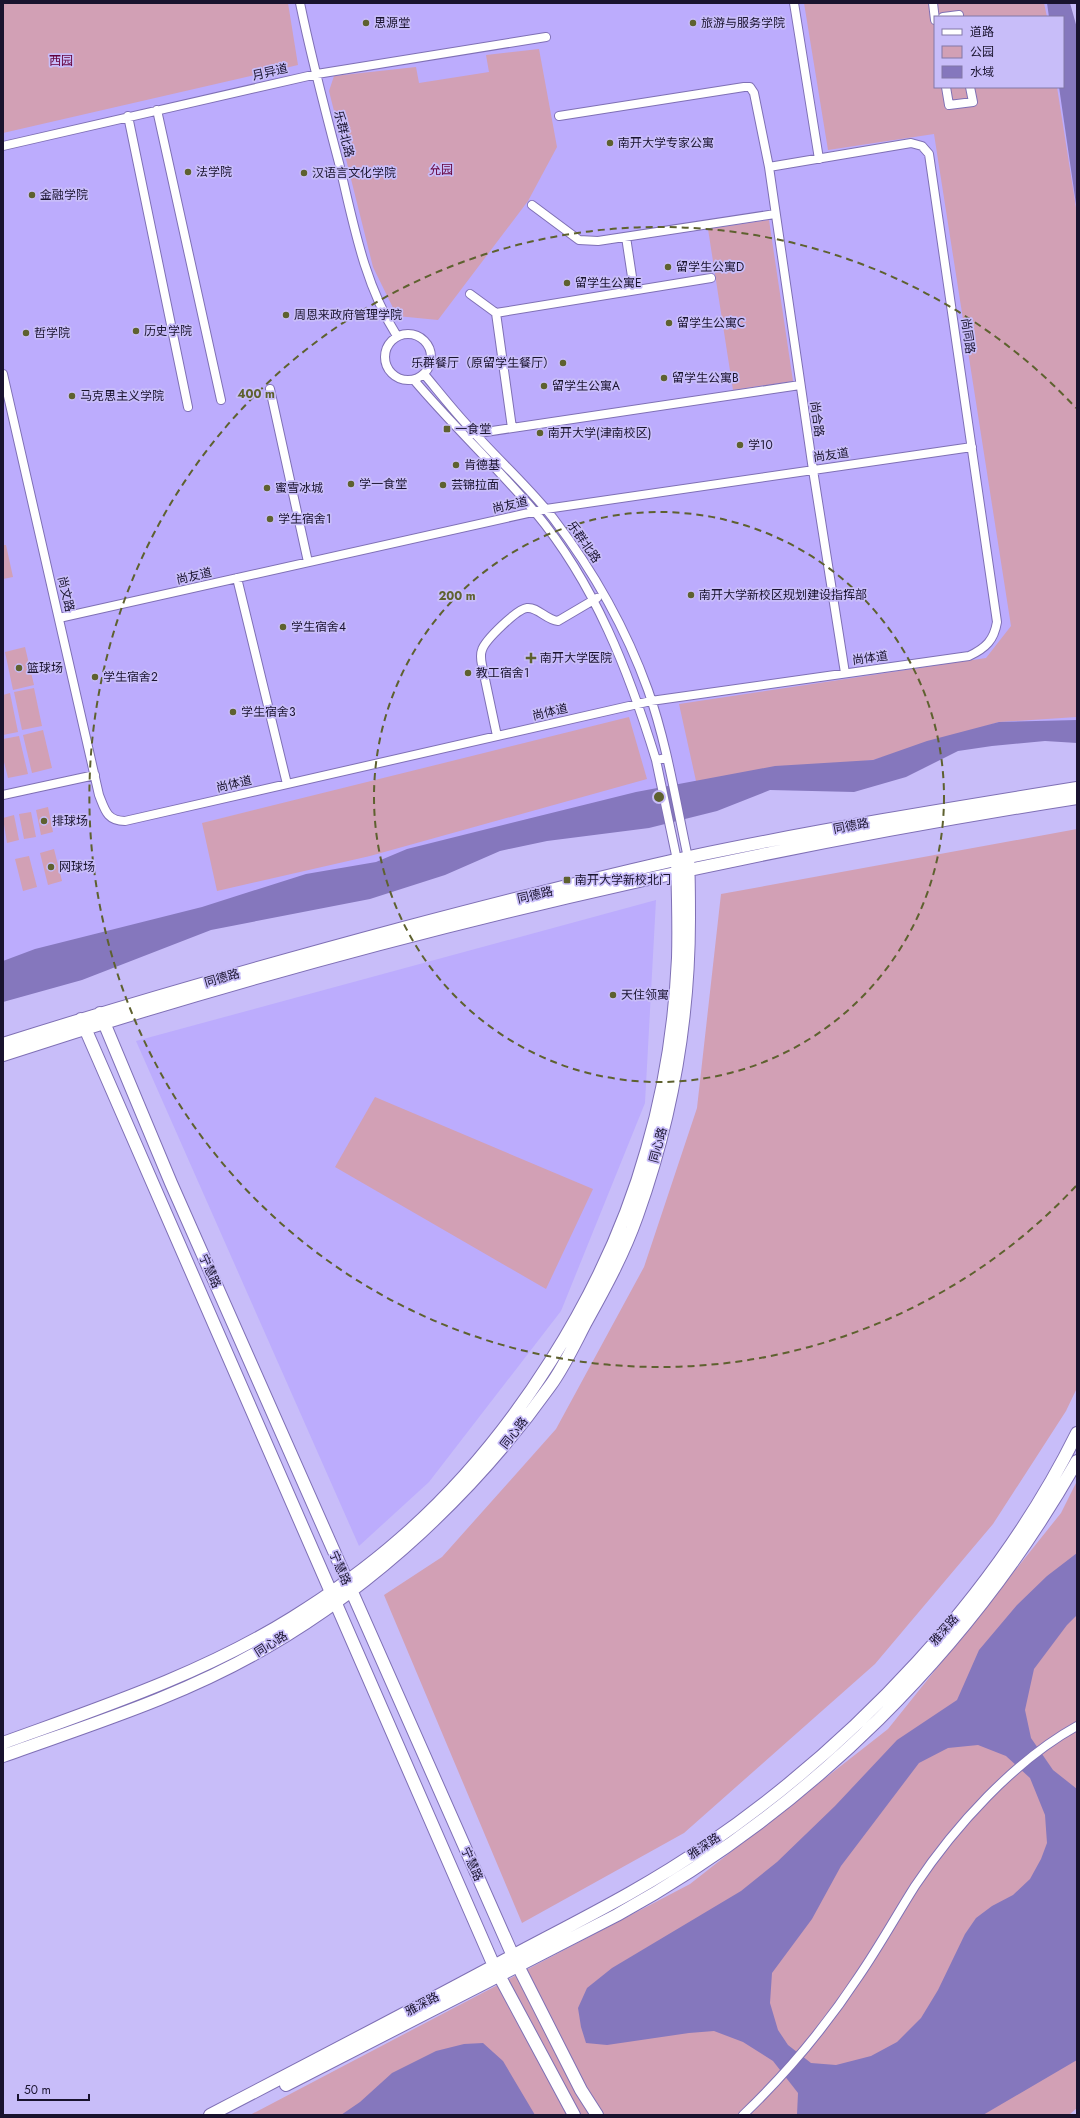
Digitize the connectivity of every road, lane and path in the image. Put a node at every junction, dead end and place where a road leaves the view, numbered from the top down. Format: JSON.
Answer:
{"nodes":[{"id":1,"x":300,"y":3,"type":"edge"},
{"id":2,"x":794,"y":3,"type":"edge"},
{"id":3,"x":933,"y":3,"type":"edge"},
{"id":4,"x":935,"y":16,"type":"edge"},
{"id":5,"x":546,"y":37,"type":"dead end"},
{"id":6,"x":316,"y":74,"type":"junction"},
{"id":7,"x":946,"y":88,"type":"edge"},
{"id":8,"x":970,"y":88,"type":"edge"},
{"id":9,"x":157,"y":110,"type":"junction"},
{"id":10,"x":128,"y":116,"type":"junction"},
{"id":11,"x":559,"y":116,"type":"dead end"},
{"id":12,"x":3,"y":146,"type":"edge"},
{"id":13,"x":820,"y":159,"type":"junction"},
{"id":14,"x":769,"y":167,"type":"junction"},
{"id":15,"x":532,"y":205,"type":"dead end"},
{"id":16,"x":775,"y":214,"type":"junction"},
{"id":17,"x":626,"y":237,"type":"junction"},
{"id":18,"x":711,"y":278,"type":"dead end"},
{"id":19,"x":634,"y":290,"type":"junction"},
{"id":20,"x":470,"y":294,"type":"dead end"},
{"id":21,"x":496,"y":313,"type":"junction"},
{"id":22,"x":397,"y":336,"type":"junction"},
{"id":23,"x":3,"y":374,"type":"edge"},
{"id":24,"x":424,"y":374,"type":"junction"},
{"id":25,"x":414,"y":380,"type":"junction"},
{"id":26,"x":800,"y":385,"type":"junction"},
{"id":27,"x":270,"y":389,"type":"dead end"},
{"id":28,"x":221,"y":400,"type":"dead end"},
{"id":29,"x":188,"y":407,"type":"dead end"},
{"id":30,"x":512,"y":428,"type":"junction"},
{"id":31,"x":475,"y":433,"type":"junction"},
{"id":32,"x":463,"y":435,"type":"junction"},
{"id":33,"x":972,"y":447,"type":"junction"},
{"id":34,"x":813,"y":470,"type":"junction"},
{"id":35,"x":546,"y":509,"type":"junction"},
{"id":36,"x":535,"y":512,"type":"junction"},
{"id":37,"x":308,"y":562,"type":"junction"},
{"id":38,"x":237,"y":578,"type":"junction"},
{"id":39,"x":603,"y":595,"type":"junction"},
{"id":40,"x":593,"y":600,"type":"junction"},
{"id":41,"x":59,"y":618,"type":"junction"},
{"id":42,"x":994,"y":635,"type":"joint"},
{"id":43,"x":845,"y":673,"type":"junction"},
{"id":44,"x":651,"y":701,"type":"junction"},
{"id":45,"x":639,"y":703,"type":"junction"},
{"id":46,"x":497,"y":736,"type":"junction"},
{"id":47,"x":666,"y":758,"type":"junction"},
{"id":48,"x":656,"y":760,"type":"junction"},
{"id":49,"x":95,"y":775,"type":"junction"},
{"id":50,"x":287,"y":784,"type":"junction"},
{"id":51,"x":1077,"y":788,"type":"edge"},
{"id":52,"x":3,"y":795,"type":"edge"},
{"id":53,"x":1077,"y":798,"type":"edge"},
{"id":54,"x":109,"y":817,"type":"joint"},
{"id":55,"x":682,"y":865,"type":"junction"},
{"id":56,"x":101,"y":1018,"type":"junction"},
{"id":57,"x":83,"y":1024,"type":"junction"},
{"id":58,"x":3,"y":1044,"type":"edge"},
{"id":59,"x":3,"y":1055,"type":"edge"},
{"id":60,"x":1077,"y":1433,"type":"edge"},
{"id":61,"x":1077,"y":1461,"type":"edge"},
{"id":62,"x":348,"y":1586,"type":"junction"},
{"id":63,"x":333,"y":1597,"type":"junction"},
{"id":64,"x":1077,"y":1726,"type":"edge"},
{"id":65,"x":3,"y":1743,"type":"edge"},
{"id":66,"x":3,"y":1756,"type":"edge"},
{"id":67,"x":515,"y":1961,"type":"junction"},
{"id":68,"x":496,"y":1971,"type":"junction"},
{"id":69,"x":210,"y":2115,"type":"edge"},
{"id":70,"x":228,"y":2115,"type":"edge"},
{"id":71,"x":574,"y":2115,"type":"edge"},
{"id":72,"x":597,"y":2115,"type":"edge"},
{"id":73,"x":743,"y":2115,"type":"edge"}],
"edges":[{"from":1,"to":6,"type":"street","name":"乐群北路"},
{"from":2,"to":13,"type":"street"},
{"from":3,"to":4,"type":"street"},
{"from":5,"to":6,"type":"street","name":"月异道"},
{"from":6,"to":9,"type":"street","name":"月异道"},
{"from":6,"to":22,"type":"street","name":"乐群北路"},
{"from":7,"to":8,"type":"street"},
{"from":9,"to":10,"type":"street","name":"月异道"},
{"from":9,"to":28,"type":"street"},
{"from":10,"to":12,"type":"street","name":"月异道"},
{"from":10,"to":29,"type":"street"},
{"from":11,"to":14,"type":"street","name":"尚合路"},
{"from":13,"to":14,"type":"street","name":"尚同路"},
{"from":13,"to":33,"type":"street","name":"尚同路"},
{"from":14,"to":16,"type":"street","name":"尚合路"},
{"from":15,"to":17,"type":"street"},
{"from":16,"to":17,"type":"street"},
{"from":16,"to":26,"type":"street","name":"尚合路"},
{"from":17,"to":19,"type":"street"},
{"from":18,"to":19,"type":"street"},
{"from":19,"to":21,"type":"street"},
{"from":20,"to":21,"type":"street"},
{"from":21,"to":30,"type":"street"},
{"from":22,"to":24,"type":"street"},
{"from":22,"to":25,"type":"street"},
{"from":23,"to":41,"type":"street","name":"尚文路"},
{"from":24,"to":25,"type":"street"},
{"from":24,"to":31,"type":"street","name":"乐群北路"},
{"from":25,"to":32,"type":"street","name":"乐群北路"},
{"from":26,"to":30,"type":"street"},
{"from":26,"to":34,"type":"street","name":"尚合路"},
{"from":27,"to":37,"type":"street"},
{"from":30,"to":31,"type":"street"},
{"from":31,"to":32,"type":"street"},
{"from":31,"to":35,"type":"street","name":"乐群北路"},
{"from":32,"to":36,"type":"street","name":"乐群北路"},
{"from":33,"to":34,"type":"street","name":"尚友道"},
{"from":33,"to":42,"type":"street","name":"尚同路"},
{"from":34,"to":35,"type":"street","name":"尚友道"},
{"from":34,"to":43,"type":"street","name":"尚合路"},
{"from":35,"to":36,"type":"street","name":"尚友道"},
{"from":35,"to":39,"type":"street","name":"乐群北路"},
{"from":36,"to":37,"type":"street","name":"尚友道"},
{"from":36,"to":40,"type":"street","name":"乐群北路"},
{"from":37,"to":38,"type":"street","name":"尚友道"},
{"from":38,"to":41,"type":"street","name":"尚友道"},
{"from":38,"to":50,"type":"street"},
{"from":39,"to":40,"type":"street"},
{"from":39,"to":44,"type":"street","name":"乐群北路"},
{"from":40,"to":45,"type":"street","name":"乐群北路"},
{"from":40,"to":46,"type":"street"},
{"from":41,"to":49,"type":"street","name":"尚文路"},
{"from":42,"to":43,"type":"street","name":"尚体道"},
{"from":43,"to":44,"type":"street","name":"尚体道"},
{"from":44,"to":45,"type":"street","name":"尚体道"},
{"from":44,"to":47,"type":"street","name":"乐群北路"},
{"from":45,"to":46,"type":"street","name":"尚体道"},
{"from":45,"to":48,"type":"street","name":"乐群北路"},
{"from":46,"to":50,"type":"street","name":"尚体道"},
{"from":47,"to":48,"type":"street"},
{"from":47,"to":55,"type":"street","name":"乐群北路"},
{"from":48,"to":55,"type":"street","name":"乐群北路"},
{"from":49,"to":52,"type":"street"},
{"from":49,"to":54,"type":"street","name":"尚文路"},
{"from":50,"to":54,"type":"street","name":"尚体道"},
{"from":51,"to":55,"type":"main road","name":"同德路"},
{"from":53,"to":55,"type":"main road","name":"同德路"},
{"from":55,"to":56,"type":"main road","name":"同德路"},
{"from":55,"to":62,"type":"main road","name":"同心路"},
{"from":56,"to":57,"type":"main road","name":"同德路"},
{"from":56,"to":62,"type":"main road","name":"宁慧路"},
{"from":57,"to":58,"type":"main road","name":"同德路"},
{"from":57,"to":59,"type":"main road","name":"同德路"},
{"from":57,"to":63,"type":"main road","name":"宁慧路"},
{"from":60,"to":67,"type":"main road","name":"雅深路"},
{"from":61,"to":67,"type":"main road","name":"雅深路"},
{"from":62,"to":63,"type":"main road","name":"同心路"},
{"from":62,"to":67,"type":"main road","name":"宁慧路"},
{"from":63,"to":65,"type":"main road","name":"同心路"},
{"from":63,"to":66,"type":"main road","name":"同心路"},
{"from":63,"to":68,"type":"main road","name":"宁慧路"},
{"from":64,"to":73,"type":"street"},
{"from":67,"to":68,"type":"main road","name":"雅深路"},
{"from":67,"to":72,"type":"main road","name":"宁慧路"},
{"from":68,"to":69,"type":"main road","name":"雅深路"},
{"from":68,"to":70,"type":"main road","name":"雅深路"},
{"from":68,"to":71,"type":"main road","name":"宁慧路"}]}
